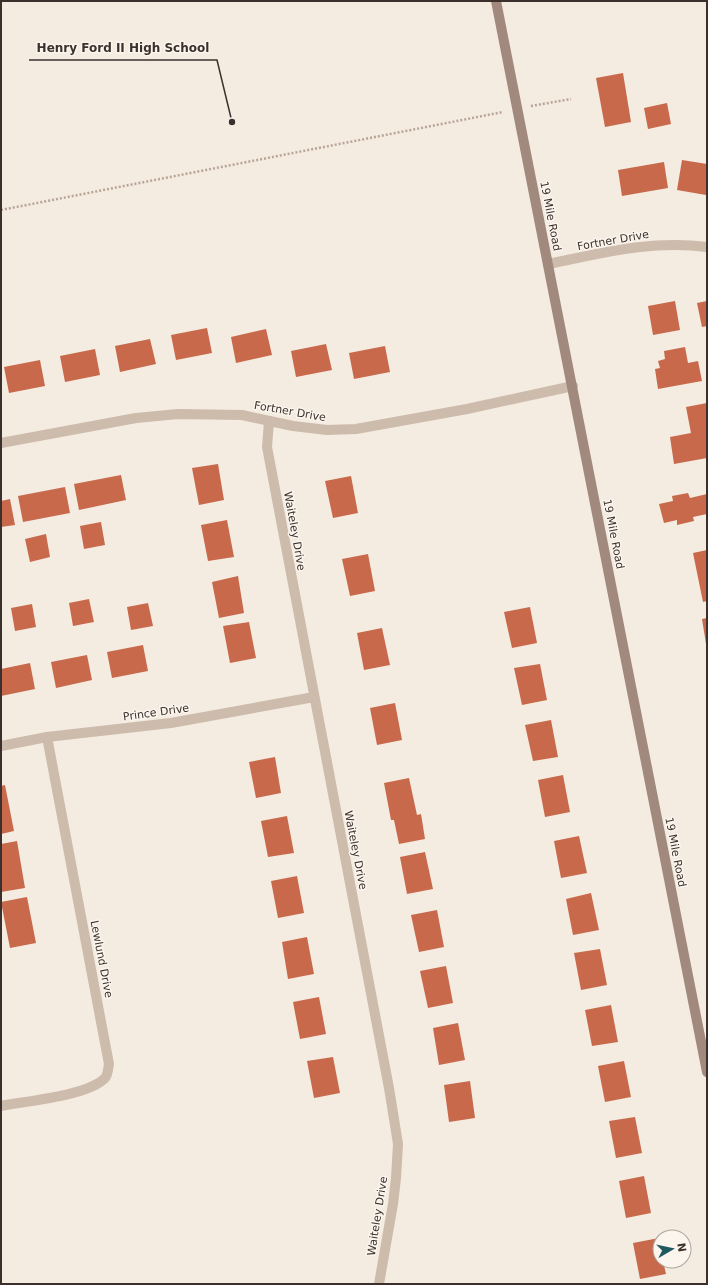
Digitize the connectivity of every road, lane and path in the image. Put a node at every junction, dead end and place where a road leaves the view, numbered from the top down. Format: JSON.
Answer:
{"nodes":[{"id":1,"x":496,"y":1,"type":"edge"},
{"id":2,"x":571,"y":98,"type":"dead end"},
{"id":3,"x":530,"y":107,"type":"dead end"},
{"id":4,"x":507,"y":111,"type":"dead end"},
{"id":5,"x":1,"y":210,"type":"edge"},
{"id":6,"x":707,"y":247,"type":"edge"},
{"id":7,"x":548,"y":264,"type":"junction"},
{"id":8,"x":573,"y":386,"type":"junction"},
{"id":9,"x":269,"y":421,"type":"junction"},
{"id":10,"x":1,"y":443,"type":"edge"},
{"id":11,"x":314,"y":697,"type":"junction"},
{"id":12,"x":48,"y":737,"type":"junction"},
{"id":13,"x":1,"y":746,"type":"edge"},
{"id":14,"x":707,"y":1072,"type":"edge"},
{"id":15,"x":1,"y":1106,"type":"edge"},
{"id":16,"x":379,"y":1284,"type":"edge"}],
"edges":[{"from":1,"to":7,"type":"street","name":"19 Mile Road"},
{"from":2,"to":3,"type":"path"},
{"from":4,"to":5,"type":"path"},
{"from":6,"to":7,"type":"street","name":"Fortner Drive"},
{"from":7,"to":8,"type":"street","name":"19 Mile Road"},
{"from":8,"to":9,"type":"street","name":"Fortner Drive"},
{"from":8,"to":14,"type":"street","name":"19 Mile Road"},
{"from":9,"to":10,"type":"street","name":"Fortner Drive"},
{"from":9,"to":11,"type":"street","name":"Waiteley Drive"},
{"from":11,"to":12,"type":"street","name":"Prince Drive"},
{"from":11,"to":16,"type":"street","name":"Waiteley Drive"},
{"from":12,"to":13,"type":"street","name":"Prince Drive"},
{"from":12,"to":15,"type":"street","name":"Lewlund Drive"}]}
